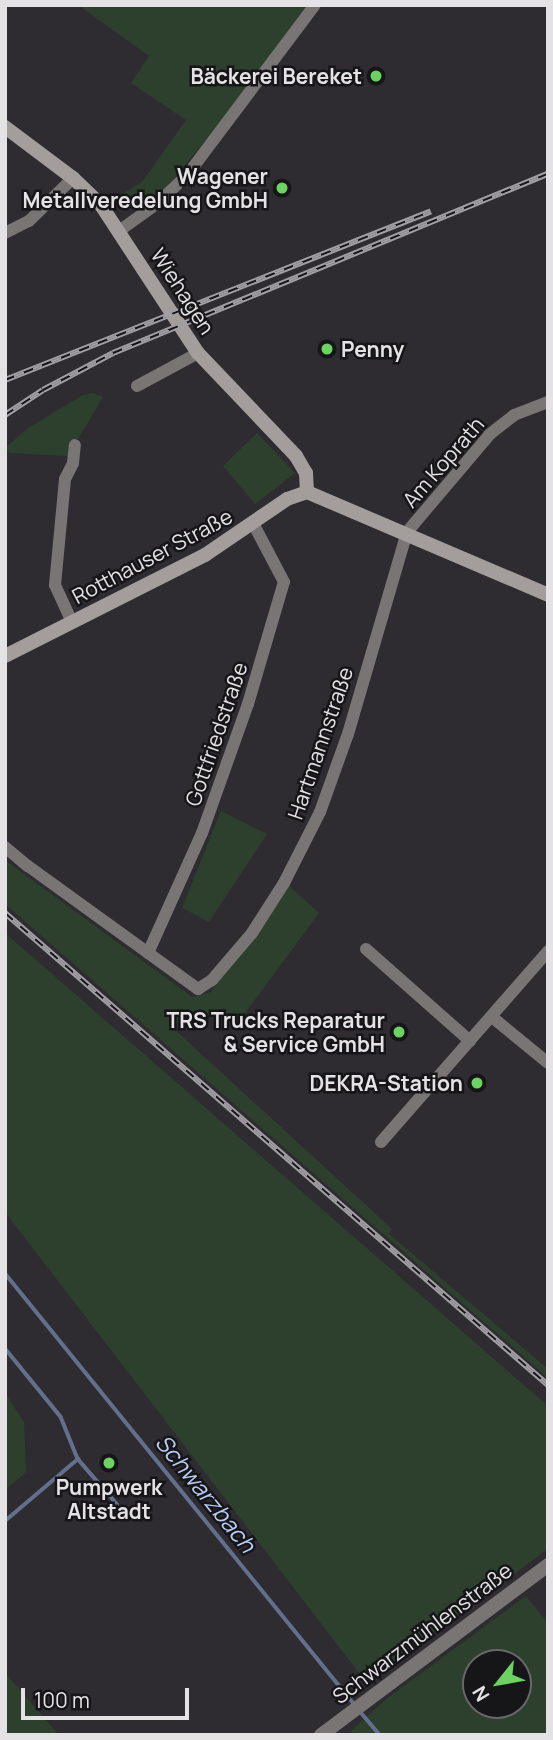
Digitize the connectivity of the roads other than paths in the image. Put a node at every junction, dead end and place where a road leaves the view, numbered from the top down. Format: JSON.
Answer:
{"nodes":[{"id":1,"x":315,"y":5,"type":"edge"},
{"id":2,"x":5,"y":127,"type":"edge"},
{"id":3,"x":73,"y":178,"type":"junction"},
{"id":4,"x":119,"y":231,"type":"junction"},
{"id":5,"x":5,"y":233,"type":"edge"},
{"id":6,"x":198,"y":353,"type":"junction"},
{"id":7,"x":137,"y":386,"type":"dead end"},
{"id":8,"x":548,"y":402,"type":"edge"},
{"id":9,"x":75,"y":445,"type":"dead end"},
{"id":10,"x":307,"y":492,"type":"junction"},
{"id":11,"x":254,"y":525,"type":"junction"},
{"id":12,"x":407,"y":532,"type":"junction"},
{"id":13,"x":548,"y":595,"type":"edge"},
{"id":14,"x":72,"y":622,"type":"junction"},
{"id":15,"x":5,"y":656,"type":"edge"},
{"id":16,"x":5,"y":846,"type":"edge"},
{"id":17,"x":366,"y":949,"type":"dead end"},
{"id":18,"x":548,"y":951,"type":"edge"},
{"id":19,"x":148,"y":953,"type":"junction"},
{"id":20,"x":492,"y":1017,"type":"junction"},
{"id":21,"x":470,"y":1041,"type":"junction"},
{"id":22,"x":548,"y":1063,"type":"edge"},
{"id":23,"x":381,"y":1142,"type":"dead end"},
{"id":24,"x":548,"y":1565,"type":"edge"},
{"id":25,"x":321,"y":1735,"type":"edge"}],
"edges":[{"from":1,"to":4,"type":"street"},
{"from":2,"to":3,"type":"main road","name":"Wiehagen"},
{"from":3,"to":4,"type":"main road","name":"Wiehagen"},
{"from":3,"to":5,"type":"street"},
{"from":4,"to":6,"type":"main road","name":"Wiehagen"},
{"from":6,"to":7,"type":"street"},
{"from":6,"to":10,"type":"main road","name":"Wiehagen"},
{"from":8,"to":12,"type":"street","name":"Am Koprath"},
{"from":9,"to":14,"type":"street"},
{"from":10,"to":11,"type":"main road","name":"Rotthauser Straße"},
{"from":10,"to":12,"type":"main road"},
{"from":11,"to":14,"type":"main road","name":"Rotthauser Straße"},
{"from":11,"to":19,"type":"street","name":"Gottfriedstraße"},
{"from":12,"to":13,"type":"main road"},
{"from":12,"to":19,"type":"street","name":"Hartmannstraße"},
{"from":14,"to":15,"type":"main road","name":"Rotthauser Straße"},
{"from":16,"to":19,"type":"street","name":"Hartmannstraße"},
{"from":17,"to":21,"type":"street"},
{"from":18,"to":20,"type":"street"},
{"from":20,"to":21,"type":"street"},
{"from":20,"to":22,"type":"street"},
{"from":21,"to":23,"type":"street"},
{"from":24,"to":25,"type":"street","name":"Schwarzmühlenstraße"}]}
